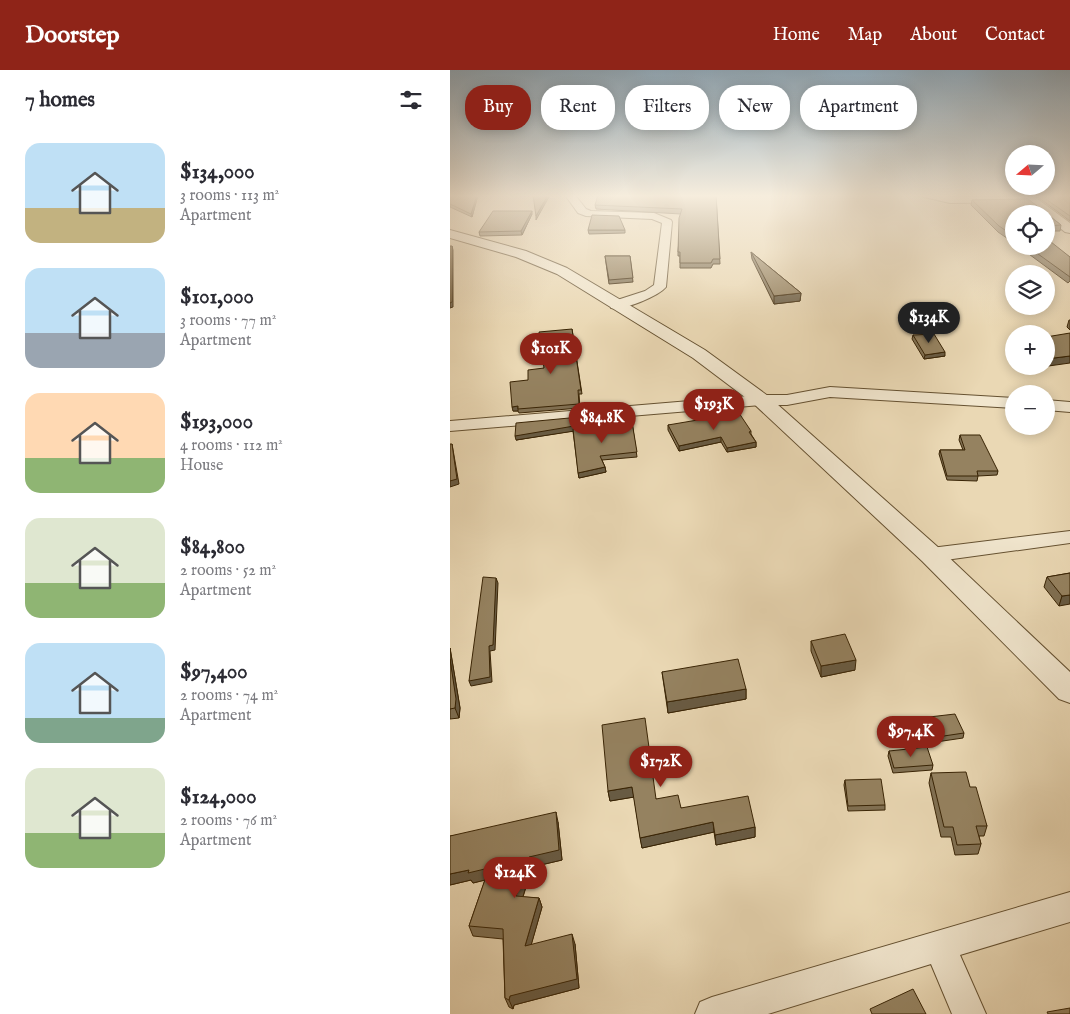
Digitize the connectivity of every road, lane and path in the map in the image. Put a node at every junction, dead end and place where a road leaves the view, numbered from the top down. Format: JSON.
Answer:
{"nodes":[{"id":1,"x":467,"y":239,"type":"edge"},
{"id":2,"x":665,"y":239,"type":"edge"},
{"id":3,"x":621,"y":304,"type":"junction"},
{"id":4,"x":760,"y":400,"type":"junction"},
{"id":5,"x":1005,"y":402,"type":"edge"},
{"id":6,"x":1055,"y":406,"type":"edge"},
{"id":7,"x":1070,"y":407,"type":"edge"},
{"id":8,"x":450,"y":426,"type":"edge"},
{"id":9,"x":1070,"y":538,"type":"edge"},
{"id":10,"x":931,"y":555,"type":"junction"},
{"id":11,"x":1070,"y":691,"type":"edge"},
{"id":12,"x":1070,"y":907,"type":"edge"},
{"id":13,"x":940,"y":946,"type":"junction"},
{"id":14,"x":712,"y":1014,"type":"edge"},
{"id":15,"x":968,"y":1014,"type":"edge"}],
"edges":[{"from":1,"to":3,"type":"street"},
{"from":2,"to":3,"type":"street"},
{"from":3,"to":4,"type":"street"},
{"from":4,"to":5,"type":"street"},
{"from":4,"to":8,"type":"street"},
{"from":4,"to":10,"type":"street"},
{"from":6,"to":7,"type":"street"},
{"from":9,"to":10,"type":"street"},
{"from":10,"to":11,"type":"street"},
{"from":12,"to":13,"type":"street"},
{"from":13,"to":14,"type":"street"},
{"from":13,"to":15,"type":"street"}]}
